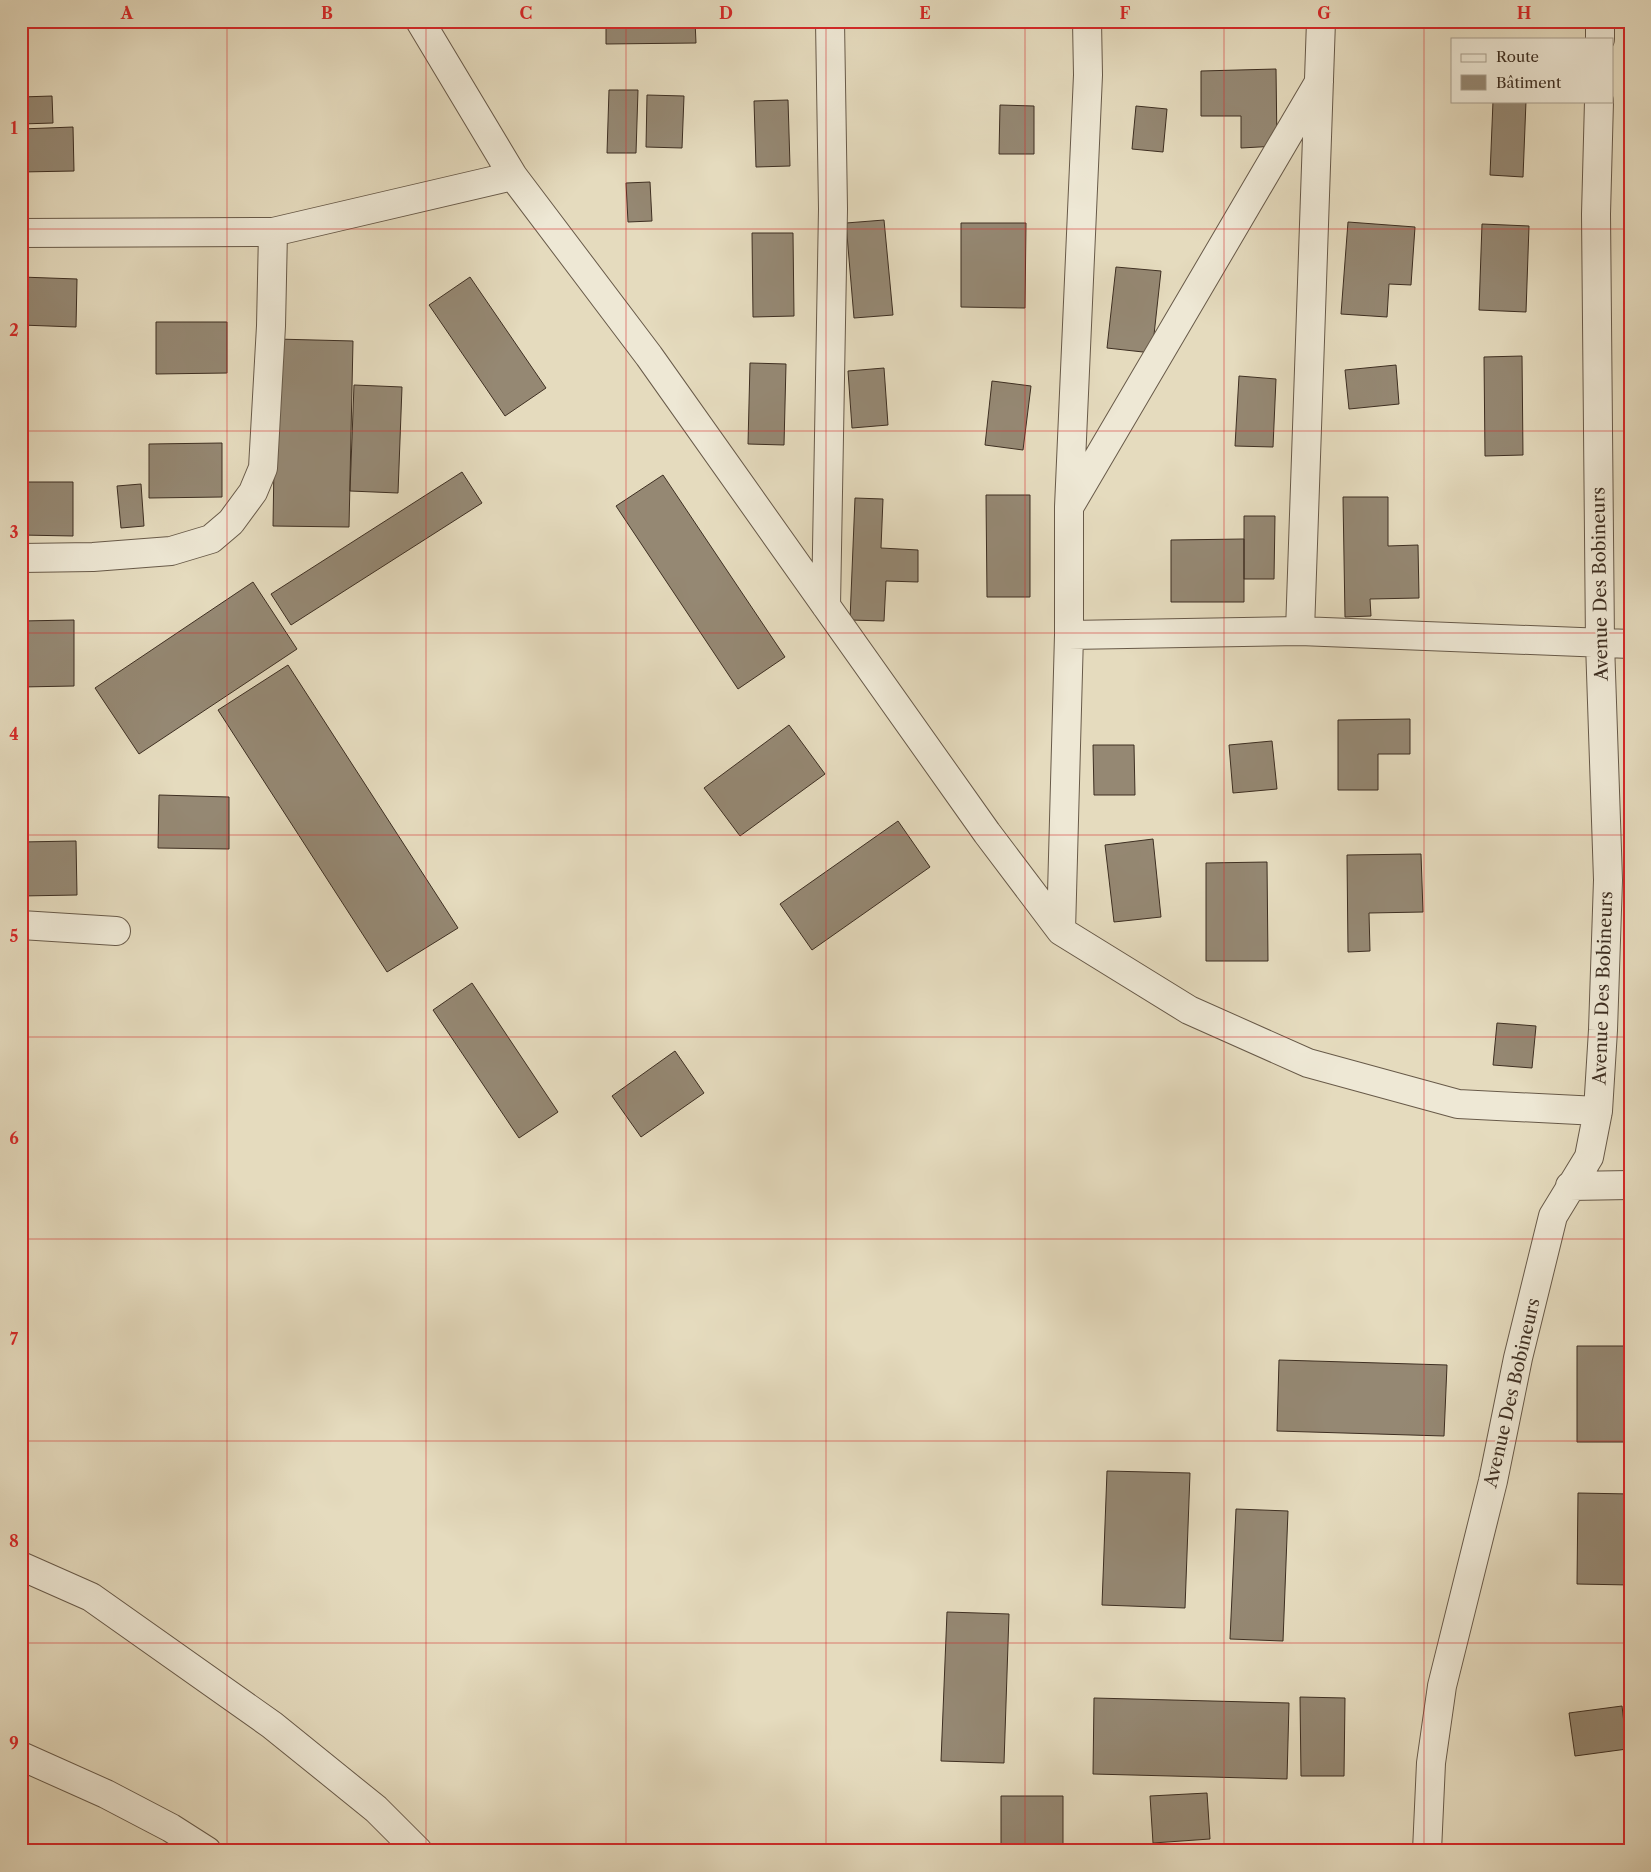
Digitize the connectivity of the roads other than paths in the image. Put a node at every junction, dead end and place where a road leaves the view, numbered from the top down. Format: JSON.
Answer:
{"nodes":[{"id":1,"x":420,"y":21,"type":"edge"},
{"id":2,"x":830,"y":21,"type":"edge"},
{"id":3,"x":1087,"y":21,"type":"edge"},
{"id":4,"x":1321,"y":21,"type":"edge"},
{"id":5,"x":1600,"y":21,"type":"edge"},
{"id":6,"x":1600,"y":38,"type":"edge"},
{"id":7,"x":1320,"y":80,"type":"junction"},
{"id":8,"x":1599,"y":102,"type":"edge"},
{"id":9,"x":513,"y":176,"type":"junction"},
{"id":10,"x":273,"y":232,"type":"junction"},
{"id":11,"x":21,"y":233,"type":"edge"},
{"id":12,"x":1069,"y":507,"type":"junction"},
{"id":13,"x":21,"y":558,"type":"edge"},
{"id":14,"x":826,"y":606,"type":"junction"},
{"id":15,"x":1300,"y":631,"type":"junction"},
{"id":16,"x":1070,"y":635,"type":"junction"},
{"id":17,"x":1600,"y":643,"type":"junction"},
{"id":18,"x":1630,"y":644,"type":"edge"},
{"id":19,"x":21,"y":925,"type":"edge"},
{"id":20,"x":116,"y":931,"type":"dead end"},
{"id":21,"x":1061,"y":932,"type":"junction"},
{"id":22,"x":1598,"y":1111,"type":"junction"},
{"id":23,"x":1630,"y":1185,"type":"edge"},
{"id":24,"x":1570,"y":1186,"type":"junction"},
{"id":25,"x":21,"y":1566,"type":"edge"},
{"id":26,"x":21,"y":1756,"type":"edge"},
{"id":27,"x":207,"y":1851,"type":"edge"},
{"id":28,"x":418,"y":1851,"type":"edge"},
{"id":29,"x":1426,"y":1851,"type":"edge"}],
"edges":[{"from":1,"to":9,"type":"street"},
{"from":2,"to":14,"type":"street"},
{"from":3,"to":12,"type":"street"},
{"from":4,"to":7,"type":"street"},
{"from":5,"to":6,"type":"street"},
{"from":7,"to":12,"type":"street"},
{"from":7,"to":15,"type":"street"},
{"from":8,"to":17,"type":"street","name":"Avenue Des Bobineurs"},
{"from":9,"to":10,"type":"street"},
{"from":9,"to":14,"type":"street"},
{"from":10,"to":11,"type":"street"},
{"from":10,"to":13,"type":"street"},
{"from":12,"to":16,"type":"street"},
{"from":14,"to":21,"type":"street"},
{"from":15,"to":16,"type":"street"},
{"from":15,"to":17,"type":"street"},
{"from":16,"to":21,"type":"street"},
{"from":17,"to":18,"type":"street"},
{"from":17,"to":22,"type":"street","name":"Avenue Des Bobineurs"},
{"from":19,"to":20,"type":"street"},
{"from":21,"to":22,"type":"street"},
{"from":22,"to":24,"type":"street","name":"Avenue Des Bobineurs"},
{"from":23,"to":24,"type":"street"},
{"from":24,"to":29,"type":"street","name":"Avenue Des Bobineurs"},
{"from":25,"to":28,"type":"street"},
{"from":26,"to":27,"type":"street"}]}
